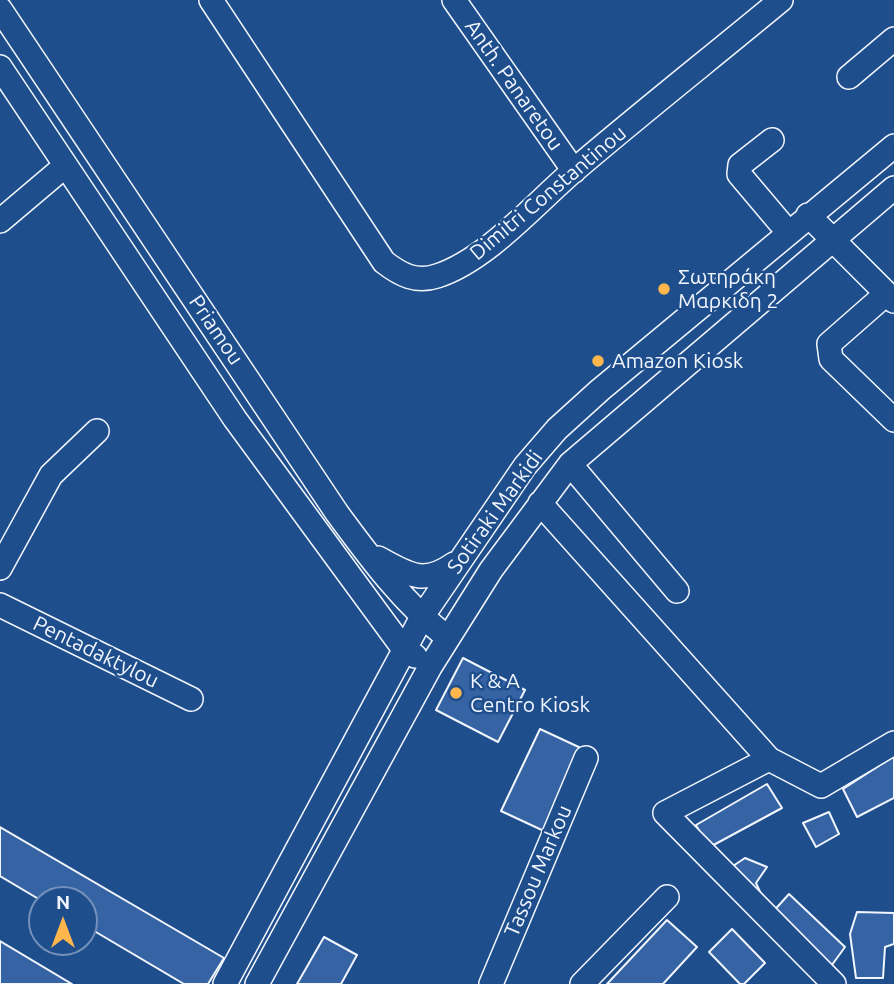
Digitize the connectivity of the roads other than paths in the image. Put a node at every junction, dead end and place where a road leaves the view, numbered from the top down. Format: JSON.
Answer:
{"nodes":[{"id":1,"x":211,"y":0,"type":"edge"},
{"id":2,"x":454,"y":0,"type":"edge"},
{"id":3,"x":781,"y":0,"type":"edge"},
{"id":4,"x":0,"y":9,"type":"edge"},
{"id":5,"x":894,"y":39,"type":"edge"},
{"id":6,"x":0,"y":67,"type":"edge"},
{"id":7,"x":849,"y":77,"type":"dead end"},
{"id":8,"x":772,"y":140,"type":"dead end"},
{"id":9,"x":894,"y":146,"type":"edge"},
{"id":10,"x":65,"y":166,"type":"junction"},
{"id":11,"x":574,"y":171,"type":"junction"},
{"id":12,"x":894,"y":188,"type":"edge"},
{"id":13,"x":808,"y":215,"type":"junction"},
{"id":14,"x":0,"y":221,"type":"edge"},
{"id":15,"x":788,"y":232,"type":"junction"},
{"id":16,"x":834,"y":239,"type":"junction"},
{"id":17,"x":890,"y":297,"type":"edge"},
{"id":18,"x":894,"y":420,"type":"edge"},
{"id":19,"x":97,"y":431,"type":"dead end"},
{"id":20,"x":570,"y":464,"type":"junction"},
{"id":21,"x":540,"y":503,"type":"junction"},
{"id":22,"x":365,"y":552,"type":"junction"},
{"id":23,"x":458,"y":561,"type":"junction"},
{"id":24,"x":0,"y":568,"type":"edge"},
{"id":25,"x":677,"y":591,"type":"dead end"},
{"id":26,"x":0,"y":605,"type":"edge"},
{"id":27,"x":422,"y":617,"type":"junction"},
{"id":28,"x":449,"y":638,"type":"junction"},
{"id":29,"x":403,"y":648,"type":"junction"},
{"id":30,"x":430,"y":667,"type":"junction"},
{"id":31,"x":191,"y":699,"type":"dead end"},
{"id":32,"x":894,"y":743,"type":"edge"},
{"id":33,"x":586,"y":758,"type":"dead end"},
{"id":34,"x":769,"y":759,"type":"junction"},
{"id":35,"x":667,"y":897,"type":"dead end"},
{"id":36,"x":225,"y":984,"type":"edge"},
{"id":37,"x":257,"y":984,"type":"edge"},
{"id":38,"x":491,"y":984,"type":"edge"},
{"id":39,"x":582,"y":984,"type":"edge"},
{"id":40,"x":834,"y":984,"type":"edge"}],
"edges":[{"from":1,"to":11,"type":"street","name":"Dimitri Constantinou"},
{"from":2,"to":11,"type":"street","name":"Anth. Panaretou"},
{"from":3,"to":11,"type":"street","name":"Dimitri Constantinou"},
{"from":4,"to":22,"type":"street","name":"Priamou"},
{"from":5,"to":7,"type":"street"},
{"from":6,"to":10,"type":"street","name":"Priamou"},
{"from":8,"to":15,"type":"street"},
{"from":9,"to":13,"type":"street","name":"Sotiraki Markidi"},
{"from":10,"to":14,"type":"street"},
{"from":10,"to":29,"type":"street","name":"Priamou"},
{"from":12,"to":16,"type":"street","name":"Sotiraki Markidi"},
{"from":13,"to":15,"type":"street","name":"Sotiraki Markidi"},
{"from":13,"to":16,"type":"street"},
{"from":15,"to":23,"type":"street","name":"Sotiraki Markidi"},
{"from":16,"to":17,"type":"street"},
{"from":16,"to":20,"type":"street","name":"Sotiraki Markidi"},
{"from":17,"to":18,"type":"street"},
{"from":19,"to":24,"type":"street"},
{"from":20,"to":21,"type":"street","name":"Sotiraki Markidi"},
{"from":20,"to":25,"type":"street"},
{"from":21,"to":28,"type":"street","name":"Sotiraki Markidi"},
{"from":21,"to":34,"type":"street"},
{"from":22,"to":23,"type":"street"},
{"from":22,"to":27,"type":"street","name":"Priamou"},
{"from":23,"to":27,"type":"street","name":"Sotiraki Markidi"},
{"from":26,"to":31,"type":"street","name":"Pentadaktylou"},
{"from":27,"to":28,"type":"street","name":"Priamou"},
{"from":27,"to":29,"type":"street","name":"Sotiraki Markidi"},
{"from":28,"to":30,"type":"street","name":"Sotiraki Markidi"},
{"from":29,"to":30,"type":"street","name":"Priamou"},
{"from":29,"to":36,"type":"street","name":"Sotiraki Markidi"},
{"from":30,"to":37,"type":"street","name":"Sotiraki Markidi"},
{"from":32,"to":34,"type":"street"},
{"from":33,"to":38,"type":"street","name":"Tassou Markou"},
{"from":34,"to":40,"type":"street"},
{"from":35,"to":39,"type":"street"}]}
